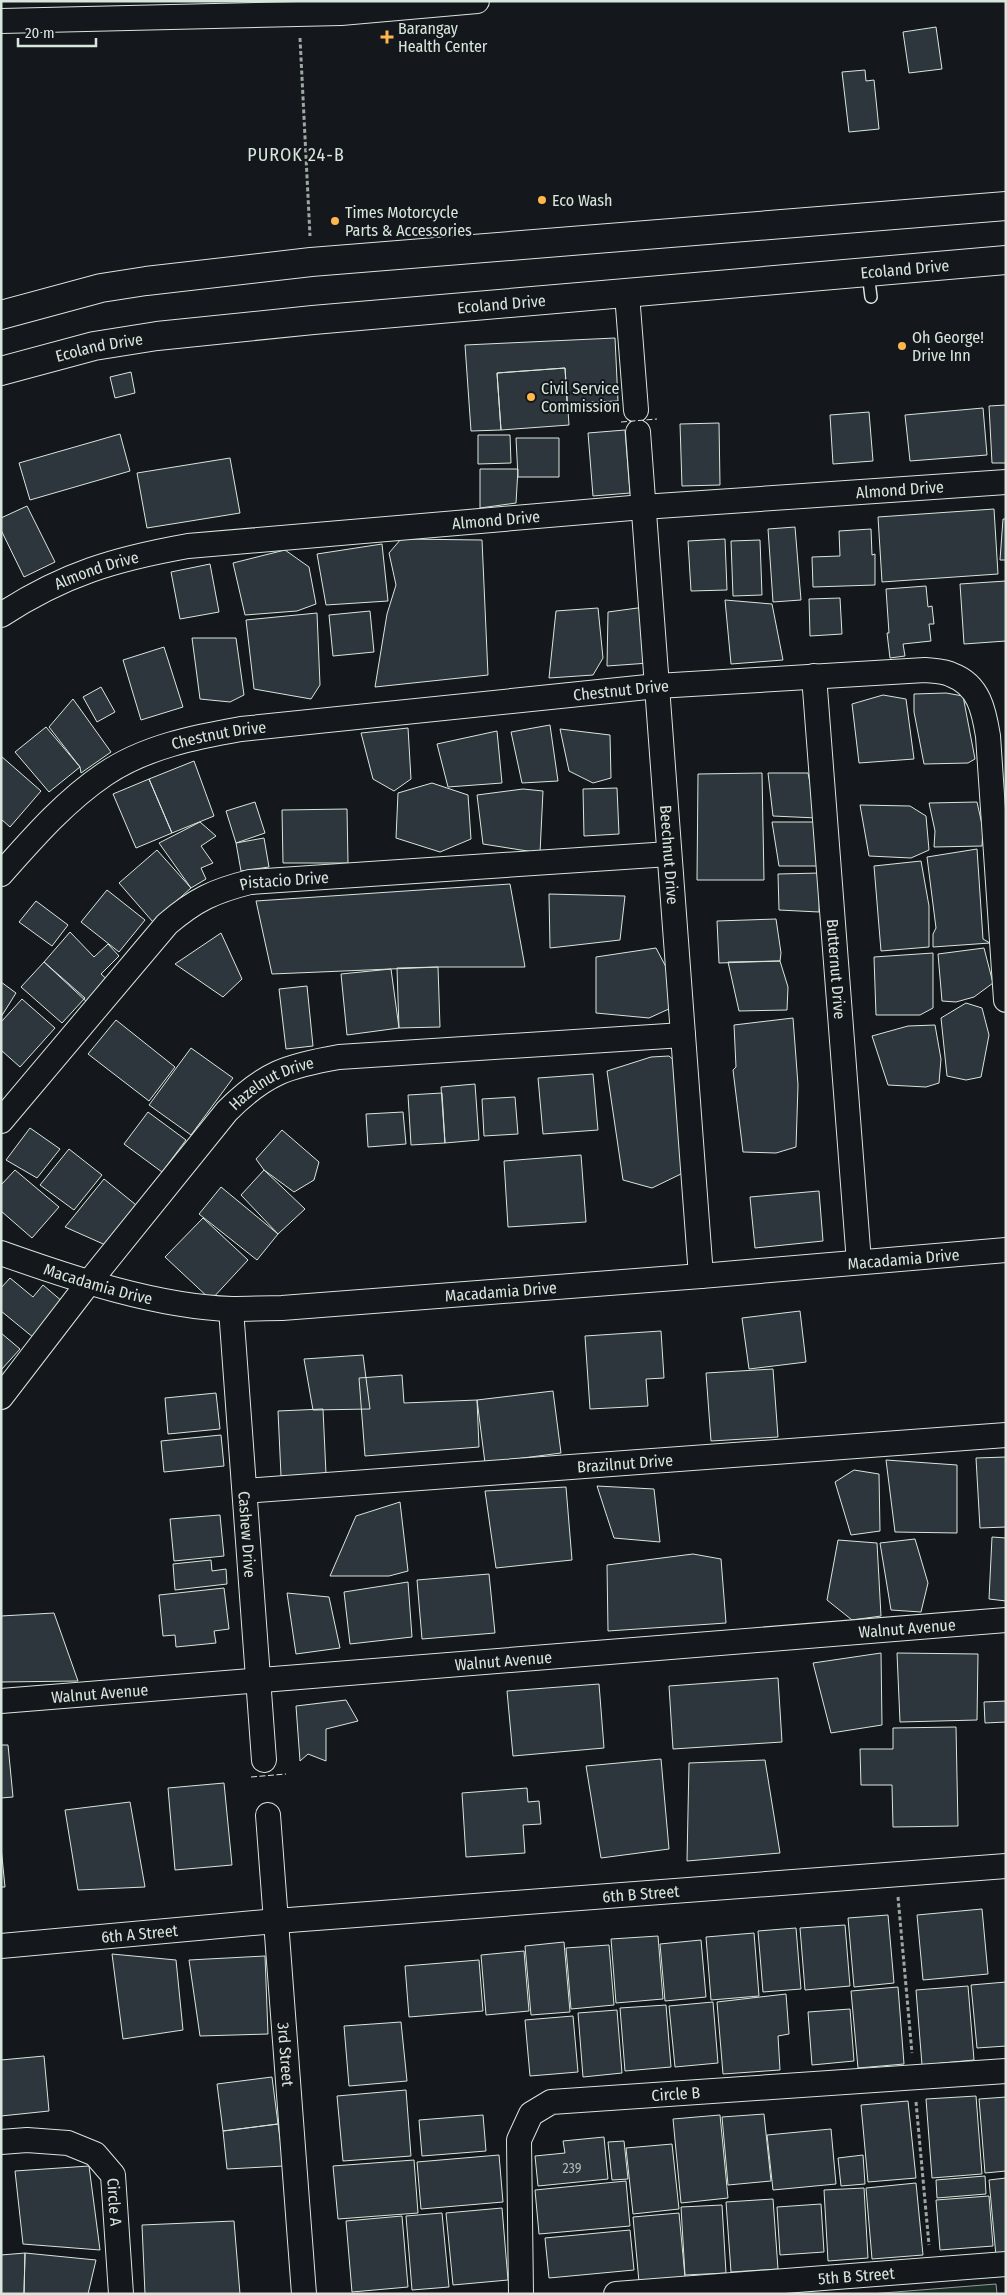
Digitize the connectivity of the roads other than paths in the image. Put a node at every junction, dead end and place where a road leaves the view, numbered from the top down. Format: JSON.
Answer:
{"nodes":[{"id":1,"x":477,"y":1,"type":"edge"},
{"id":2,"x":1,"y":21,"type":"edge"},
{"id":3,"x":1006,"y":206,"type":"edge"},
{"id":4,"x":1006,"y":260,"type":"edge"},
{"id":5,"x":628,"y":294,"type":"junction"},
{"id":6,"x":1,"y":315,"type":"edge"},
{"id":7,"x":1,"y":371,"type":"edge"},
{"id":8,"x":1006,"y":482,"type":"edge"},
{"id":9,"x":643,"y":507,"type":"junction"},
{"id":10,"x":1,"y":615,"type":"edge"},
{"id":11,"x":814,"y":676,"type":"junction"},
{"id":12,"x":657,"y":686,"type":"junction"},
{"id":13,"x":669,"y":854,"type":"junction"},
{"id":14,"x":1001,"y":855,"type":"edge"},
{"id":15,"x":1,"y":874,"type":"edge"},
{"id":16,"x":1006,"y":1000,"type":"edge"},
{"id":17,"x":683,"y":1035,"type":"junction"},
{"id":18,"x":1,"y":1120,"type":"edge"},
{"id":19,"x":1006,"y":1250,"type":"edge"},
{"id":20,"x":1,"y":1253,"type":"edge"},
{"id":21,"x":859,"y":1262,"type":"junction"},
{"id":22,"x":701,"y":1276,"type":"junction"},
{"id":23,"x":90,"y":1281,"type":"junction"},
{"id":24,"x":231,"y":1309,"type":"junction"},
{"id":25,"x":1,"y":1397,"type":"edge"},
{"id":26,"x":1006,"y":1435,"type":"edge"},
{"id":27,"x":245,"y":1491,"type":"junction"},
{"id":28,"x":1006,"y":1620,"type":"edge"},
{"id":29,"x":258,"y":1680,"type":"junction"},
{"id":30,"x":1,"y":1701,"type":"edge"},
{"id":31,"x":264,"y":1760,"type":"dead end"},
{"id":32,"x":268,"y":1815,"type":"dead end"},
{"id":33,"x":1006,"y":1866,"type":"edge"},
{"id":34,"x":276,"y":1921,"type":"junction"},
{"id":35,"x":1,"y":1946,"type":"edge"},
{"id":36,"x":1006,"y":2071,"type":"edge"},
{"id":37,"x":1,"y":2142,"type":"edge"},
{"id":38,"x":1006,"y":2264,"type":"edge"},
{"id":39,"x":121,"y":2294,"type":"edge"},
{"id":40,"x":304,"y":2294,"type":"edge"},
{"id":41,"x":520,"y":2294,"type":"edge"},
{"id":42,"x":616,"y":2294,"type":"edge"}],
"edges":[{"from":1,"to":2,"type":"street"},
{"from":3,"to":6,"type":"main road"},
{"from":4,"to":5,"type":"main road","name":"Ecoland Drive"},
{"from":5,"to":7,"type":"main road","name":"Ecoland Drive"},
{"from":5,"to":9,"type":"street","name":"Beechnut Drive"},
{"from":8,"to":9,"type":"street","name":"Almond Drive"},
{"from":9,"to":10,"type":"street","name":"Almond Drive"},
{"from":9,"to":12,"type":"street","name":"Beechnut Drive"},
{"from":11,"to":12,"type":"street","name":"Chestnut Drive"},
{"from":11,"to":14,"type":"street","name":"Chestnut Drive"},
{"from":11,"to":21,"type":"street","name":"Butternut Drive"},
{"from":12,"to":13,"type":"street","name":"Beechnut Drive"},
{"from":12,"to":15,"type":"street","name":"Chestnut Drive"},
{"from":13,"to":17,"type":"street","name":"Beechnut Drive"},
{"from":13,"to":18,"type":"street","name":"Pistacio Drive"},
{"from":14,"to":16,"type":"street","name":"Chestnut Drive"},
{"from":17,"to":22,"type":"street","name":"Beechnut Drive"},
{"from":17,"to":23,"type":"street","name":"Hazelnut Drive"},
{"from":19,"to":21,"type":"street","name":"Macadamia Drive"},
{"from":20,"to":23,"type":"street","name":"Macadamia Drive"},
{"from":21,"to":22,"type":"street","name":"Macadamia Drive"},
{"from":22,"to":24,"type":"street","name":"Macadamia Drive"},
{"from":23,"to":24,"type":"street","name":"Macadamia Drive"},
{"from":23,"to":25,"type":"street","name":"Hazelnut Drive"},
{"from":24,"to":27,"type":"street","name":"Cashew Drive"},
{"from":26,"to":27,"type":"street","name":"Brazilnut Drive"},
{"from":27,"to":29,"type":"street","name":"Cashew Drive"},
{"from":28,"to":29,"type":"street","name":"Walnut Avenue"},
{"from":29,"to":30,"type":"street","name":"Walnut Avenue"},
{"from":29,"to":31,"type":"street","name":"Cashew Drive"},
{"from":32,"to":34,"type":"street","name":"3rd Street"},
{"from":33,"to":34,"type":"street","name":"6th B Street"},
{"from":34,"to":35,"type":"street","name":"6th A Street"},
{"from":34,"to":40,"type":"street","name":"3rd Street"},
{"from":36,"to":41,"type":"street","name":"Circle B"},
{"from":37,"to":39,"type":"street","name":"Circle A"},
{"from":38,"to":42,"type":"street","name":"5th B Street"}]}
